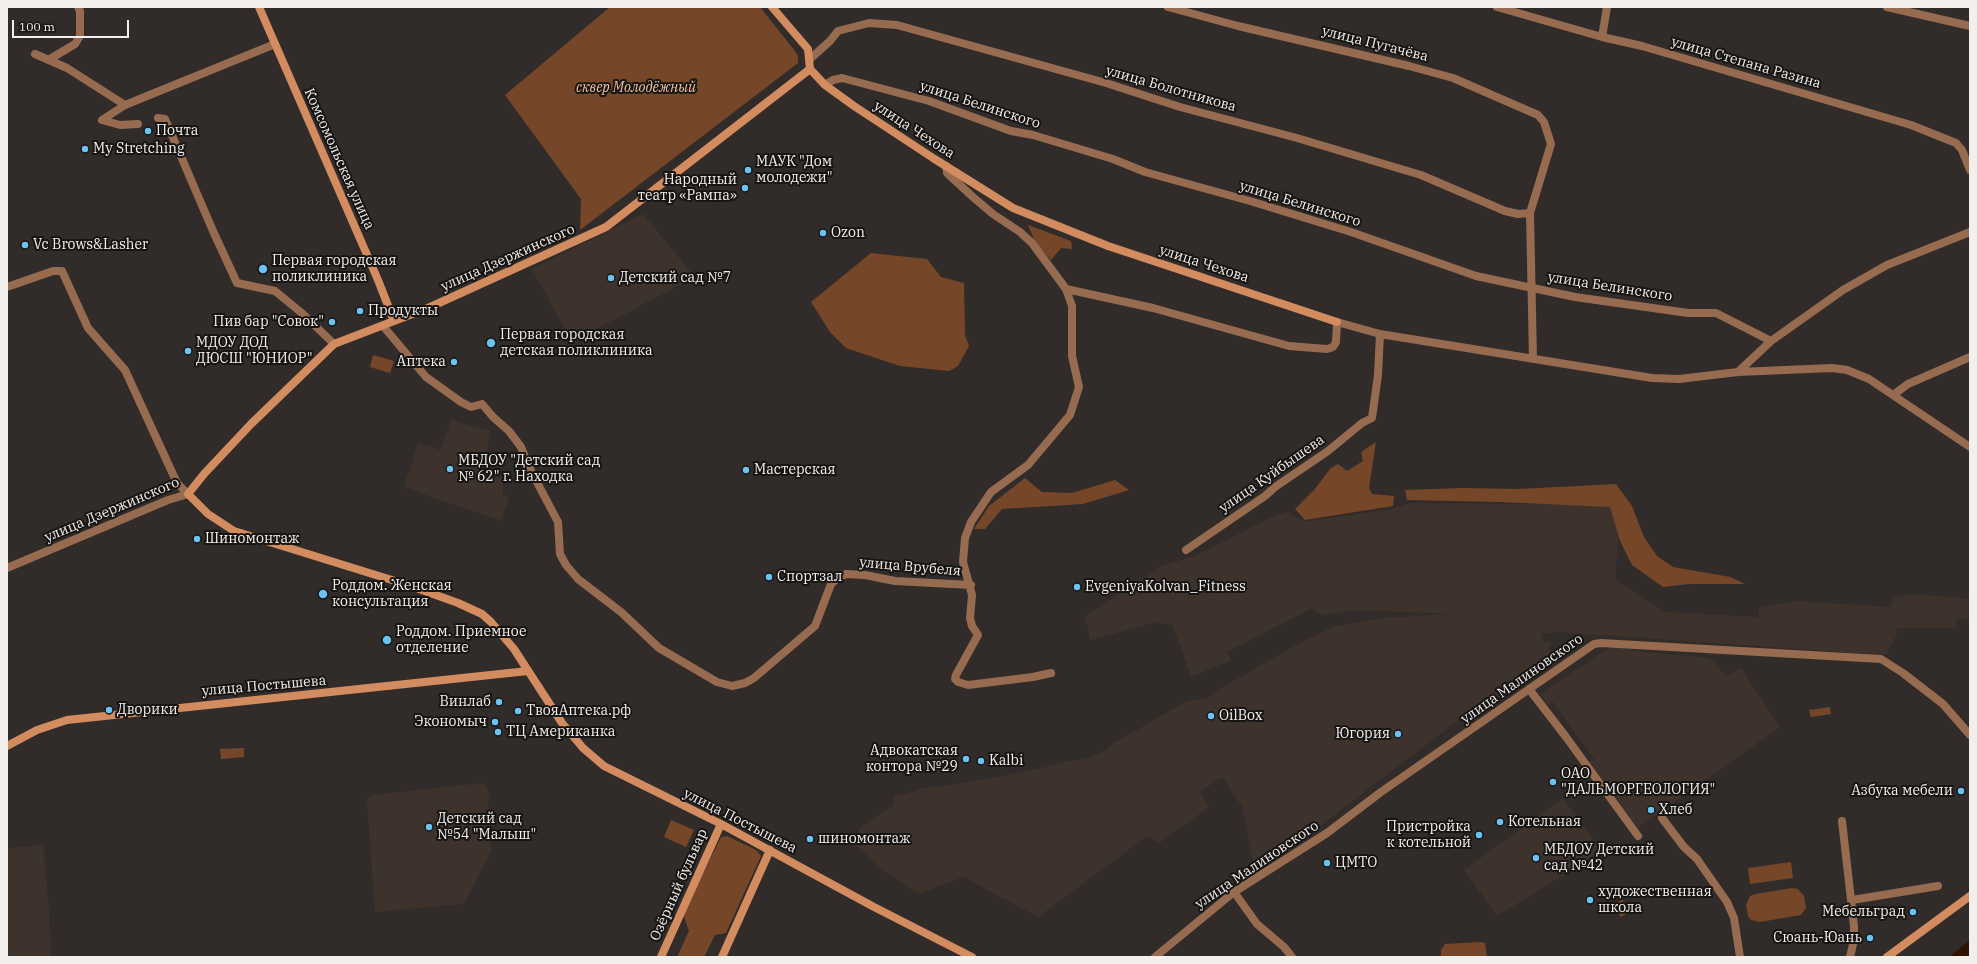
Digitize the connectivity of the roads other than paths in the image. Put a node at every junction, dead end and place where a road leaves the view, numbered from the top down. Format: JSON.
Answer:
{"nodes":[{"id":1,"x":78,"y":7,"type":"edge"},
{"id":2,"x":259,"y":7,"type":"edge"},
{"id":3,"x":772,"y":7,"type":"edge"},
{"id":4,"x":1168,"y":7,"type":"edge"},
{"id":5,"x":1497,"y":7,"type":"edge"},
{"id":6,"x":1607,"y":7,"type":"edge"},
{"id":7,"x":1888,"y":7,"type":"edge"},
{"id":8,"x":1970,"y":26,"type":"edge"},
{"id":9,"x":1602,"y":37,"type":"junction"},
{"id":10,"x":275,"y":44,"type":"junction"},
{"id":11,"x":35,"y":54,"type":"dead end"},
{"id":12,"x":810,"y":59,"type":"junction"},
{"id":13,"x":50,"y":60,"type":"junction"},
{"id":14,"x":810,"y":69,"type":"junction"},
{"id":15,"x":825,"y":85,"type":"junction"},
{"id":16,"x":125,"y":105,"type":"junction"},
{"id":17,"x":158,"y":118,"type":"dead end"},
{"id":18,"x":138,"y":124,"type":"dead end"},
{"id":19,"x":946,"y":166,"type":"junction"},
{"id":20,"x":1970,"y":170,"type":"edge"},
{"id":21,"x":1530,"y":213,"type":"junction"},
{"id":22,"x":1970,"y":232,"type":"edge"},
{"id":23,"x":7,"y":287,"type":"edge"},
{"id":24,"x":1531,"y":288,"type":"junction"},
{"id":25,"x":1066,"y":289,"type":"junction"},
{"id":26,"x":394,"y":321,"type":"junction"},
{"id":27,"x":1337,"y":322,"type":"junction"},
{"id":28,"x":383,"y":326,"type":"junction"},
{"id":29,"x":1380,"y":334,"type":"junction"},
{"id":30,"x":1771,"y":341,"type":"junction"},
{"id":31,"x":334,"y":344,"type":"junction"},
{"id":32,"x":1970,"y":357,"type":"edge"},
{"id":33,"x":1533,"y":359,"type":"junction"},
{"id":34,"x":1738,"y":372,"type":"junction"},
{"id":35,"x":1893,"y":395,"type":"junction"},
{"id":36,"x":1970,"y":447,"type":"edge"},
{"id":37,"x":188,"y":494,"type":"junction"},
{"id":38,"x":1186,"y":550,"type":"dead end"},
{"id":39,"x":7,"y":568,"type":"edge"},
{"id":40,"x":971,"y":585,"type":"junction"},
{"id":41,"x":528,"y":671,"type":"junction"},
{"id":42,"x":1051,"y":673,"type":"dead end"},
{"id":43,"x":1529,"y":689,"type":"junction"},
{"id":44,"x":1970,"y":735,"type":"edge"},
{"id":45,"x":7,"y":746,"type":"edge"},
{"id":46,"x":1662,"y":818,"type":"dead end"},
{"id":47,"x":1842,"y":821,"type":"dead end"},
{"id":48,"x":721,"y":824,"type":"junction"},
{"id":49,"x":1638,"y":836,"type":"dead end"},
{"id":50,"x":770,"y":850,"type":"junction"},
{"id":51,"x":1938,"y":886,"type":"dead end"},
{"id":52,"x":1234,"y":892,"type":"junction"},
{"id":53,"x":1970,"y":896,"type":"edge"},
{"id":54,"x":1852,"y":900,"type":"junction"},
{"id":55,"x":661,"y":957,"type":"edge"},
{"id":56,"x":722,"y":957,"type":"edge"},
{"id":57,"x":972,"y":957,"type":"edge"},
{"id":58,"x":1155,"y":957,"type":"edge"},
{"id":59,"x":1292,"y":957,"type":"edge"},
{"id":60,"x":1740,"y":957,"type":"edge"},
{"id":61,"x":1850,"y":957,"type":"edge"},
{"id":62,"x":1887,"y":957,"type":"edge"}],
"edges":[{"from":1,"to":13,"type":"street"},
{"from":2,"to":10,"type":"street","name":"Комсомольская улица"},
{"from":3,"to":12,"type":"street"},
{"from":4,"to":21,"type":"street","name":"улица Пугачёва"},
{"from":5,"to":9,"type":"street","name":"улица Степана Разина"},
{"from":6,"to":9,"type":"street"},
{"from":7,"to":8,"type":"street"},
{"from":9,"to":20,"type":"street","name":"улица Степана Разина"},
{"from":10,"to":16,"type":"street"},
{"from":10,"to":26,"type":"street","name":"Комсомольская улица"},
{"from":11,"to":13,"type":"street"},
{"from":12,"to":14,"type":"street"},
{"from":12,"to":21,"type":"street","name":"улица Болотникова"},
{"from":13,"to":16,"type":"street"},
{"from":14,"to":15,"type":"street","name":"улица Чехова"},
{"from":14,"to":26,"type":"street","name":"улица Дзержинского"},
{"from":15,"to":19,"type":"street","name":"улица Чехова"},
{"from":15,"to":24,"type":"street","name":"улица Белинского"},
{"from":16,"to":18,"type":"street"},
{"from":17,"to":31,"type":"street"},
{"from":19,"to":25,"type":"street"},
{"from":19,"to":27,"type":"street","name":"улица Чехова"},
{"from":21,"to":24,"type":"street"},
{"from":22,"to":30,"type":"street"},
{"from":23,"to":37,"type":"street"},
{"from":24,"to":30,"type":"street","name":"улица Белинского"},
{"from":24,"to":33,"type":"street"},
{"from":25,"to":27,"type":"street"},
{"from":25,"to":40,"type":"street"},
{"from":26,"to":28,"type":"street","name":"улица Дзержинского"},
{"from":27,"to":29,"type":"street"},
{"from":28,"to":31,"type":"street","name":"улица Дзержинского"},
{"from":28,"to":40,"type":"street","name":"улица Врубеля"},
{"from":29,"to":33,"type":"street"},
{"from":29,"to":38,"type":"street","name":"улица Куйбышева"},
{"from":30,"to":34,"type":"street"},
{"from":31,"to":37,"type":"street","name":"улица Дзержинского"},
{"from":32,"to":35,"type":"street"},
{"from":33,"to":34,"type":"street"},
{"from":34,"to":35,"type":"street"},
{"from":35,"to":36,"type":"street"},
{"from":37,"to":39,"type":"street","name":"улица Дзержинского"},
{"from":37,"to":41,"type":"street","name":"улица Постышева"},
{"from":40,"to":42,"type":"street"},
{"from":41,"to":45,"type":"street","name":"улица Постышева"},
{"from":41,"to":48,"type":"street","name":"улица Постышева"},
{"from":43,"to":44,"type":"street","name":"улица Малиновского"},
{"from":43,"to":49,"type":"street"},
{"from":43,"to":52,"type":"street","name":"улица Малиновского"},
{"from":46,"to":60,"type":"street"},
{"from":47,"to":54,"type":"street"},
{"from":48,"to":50,"type":"street","name":"улица Постышева"},
{"from":48,"to":55,"type":"street","name":"Озёрный бульвар"},
{"from":50,"to":56,"type":"street"},
{"from":50,"to":57,"type":"street","name":"улица Постышева"},
{"from":51,"to":54,"type":"street"},
{"from":52,"to":58,"type":"street","name":"улица Малиновского"},
{"from":52,"to":59,"type":"street"},
{"from":53,"to":62,"type":"street"},
{"from":54,"to":61,"type":"street"}]}
